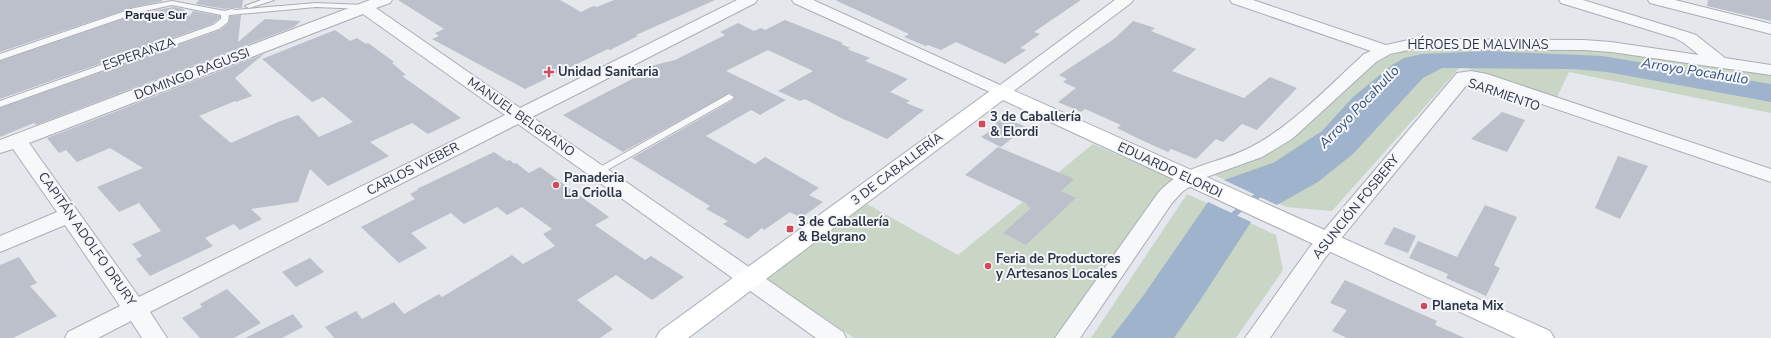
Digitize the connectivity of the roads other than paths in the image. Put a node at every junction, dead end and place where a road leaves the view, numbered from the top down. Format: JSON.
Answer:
{"nodes":[{"id":1,"x":270,"y":0,"type":"edge"},
{"id":2,"x":384,"y":0,"type":"edge"},
{"id":3,"x":749,"y":0,"type":"edge"},
{"id":4,"x":800,"y":0,"type":"edge"},
{"id":5,"x":1125,"y":0,"type":"edge"},
{"id":6,"x":1238,"y":0,"type":"edge"},
{"id":7,"x":1567,"y":0,"type":"edge"},
{"id":8,"x":1656,"y":0,"type":"edge"},
{"id":9,"x":364,"y":7,"type":"junction"},
{"id":10,"x":225,"y":12,"type":"junction"},
{"id":11,"x":1771,"y":20,"type":"edge"},
{"id":12,"x":1752,"y":24,"type":"junction"},
{"id":13,"x":1771,"y":29,"type":"edge"},
{"id":14,"x":1385,"y":50,"type":"junction"},
{"id":15,"x":0,"y":57,"type":"edge"},
{"id":16,"x":1719,"y":62,"type":"junction"},
{"id":17,"x":1771,"y":70,"type":"edge"},
{"id":18,"x":1459,"y":80,"type":"junction"},
{"id":19,"x":1001,"y":92,"type":"junction"},
{"id":20,"x":729,"y":98,"type":"dead end"},
{"id":21,"x":0,"y":104,"type":"edge"},
{"id":22,"x":519,"y":116,"type":"junction"},
{"id":23,"x":9,"y":144,"type":"edge"},
{"id":24,"x":598,"y":171,"type":"junction"},
{"id":25,"x":1771,"y":176,"type":"edge"},
{"id":26,"x":1197,"y":182,"type":"junction"},
{"id":27,"x":1771,"y":187,"type":"edge"},
{"id":28,"x":70,"y":215,"type":"junction"},
{"id":29,"x":1328,"y":242,"type":"junction"},
{"id":30,"x":0,"y":245,"type":"edge"},
{"id":31,"x":750,"y":278,"type":"junction"},
{"id":32,"x":135,"y":309,"type":"junction"},
{"id":33,"x":77,"y":338,"type":"edge"},
{"id":34,"x":155,"y":338,"type":"edge"},
{"id":35,"x":669,"y":338,"type":"edge"},
{"id":36,"x":834,"y":338,"type":"edge"},
{"id":37,"x":1067,"y":338,"type":"edge"},
{"id":38,"x":1258,"y":338,"type":"edge"},
{"id":39,"x":1541,"y":338,"type":"edge"}],
"edges":[{"from":1,"to":10,"type":"lane"},
{"from":2,"to":9,"type":"street","name":"DOMINGO RAGUSSI"},
{"from":3,"to":22,"type":"street","name":"CARLOS WEBER"},
{"from":4,"to":19,"type":"street","name":"EDUARDO ELORDI"},
{"from":5,"to":19,"type":"street","name":"3 DE CABALLERÍA"},
{"from":6,"to":14,"type":"street"},
{"from":7,"to":16,"type":"street"},
{"from":8,"to":12,"type":"street"},
{"from":9,"to":10,"type":"lane"},
{"from":9,"to":22,"type":"street","name":"MANUEL BELGRANO"},
{"from":9,"to":23,"type":"street","name":"DOMINGO RAGUSSI"},
{"from":10,"to":15,"type":"lane"},
{"from":10,"to":21,"type":"lane","name":"ESPERANZA"},
{"from":11,"to":12,"type":"street"},
{"from":12,"to":13,"type":"street"},
{"from":14,"to":16,"type":"street","name":"HÉROES DE MALVINAS"},
{"from":14,"to":26,"type":"street","name":"HÉROES DE MALVINAS"},
{"from":16,"to":17,"type":"street","name":"HÉROES DE MALVINAS"},
{"from":18,"to":25,"type":"street","name":"SARMIENTO"},
{"from":18,"to":27,"type":"street","name":"SARMIENTO"},
{"from":18,"to":29,"type":"street","name":"ASUNCIÓN FOSBERY"},
{"from":19,"to":26,"type":"main road","name":"EDUARDO ELORDI"},
{"from":19,"to":31,"type":"main road","name":"3 DE CABALLERÍA"},
{"from":20,"to":24,"type":"lane"},
{"from":22,"to":24,"type":"street","name":"MANUEL BELGRANO"},
{"from":22,"to":32,"type":"street","name":"CARLOS WEBER"},
{"from":23,"to":28,"type":"street","name":"CAPITÁN ADOLFO DRURY"},
{"from":24,"to":31,"type":"street","name":"MANUEL BELGRANO"},
{"from":26,"to":29,"type":"main road","name":"EDUARDO ELORDI"},
{"from":26,"to":37,"type":"street","name":"HÉROES DE MALVINAS"},
{"from":28,"to":30,"type":"street"},
{"from":28,"to":32,"type":"street","name":"CAPITÁN ADOLFO DRURY"},
{"from":29,"to":38,"type":"street","name":"ASUNCIÓN FOSBERY"},
{"from":29,"to":39,"type":"main road","name":"EDUARDO ELORDI"},
{"from":31,"to":35,"type":"main road","name":"3 DE CABALLERÍA"},
{"from":31,"to":36,"type":"street","name":"MANUEL BELGRANO"},
{"from":32,"to":33,"type":"street","name":"CARLOS WEBER"},
{"from":32,"to":34,"type":"street","name":"CAPITÁN ADOLFO DRURY"}]}
